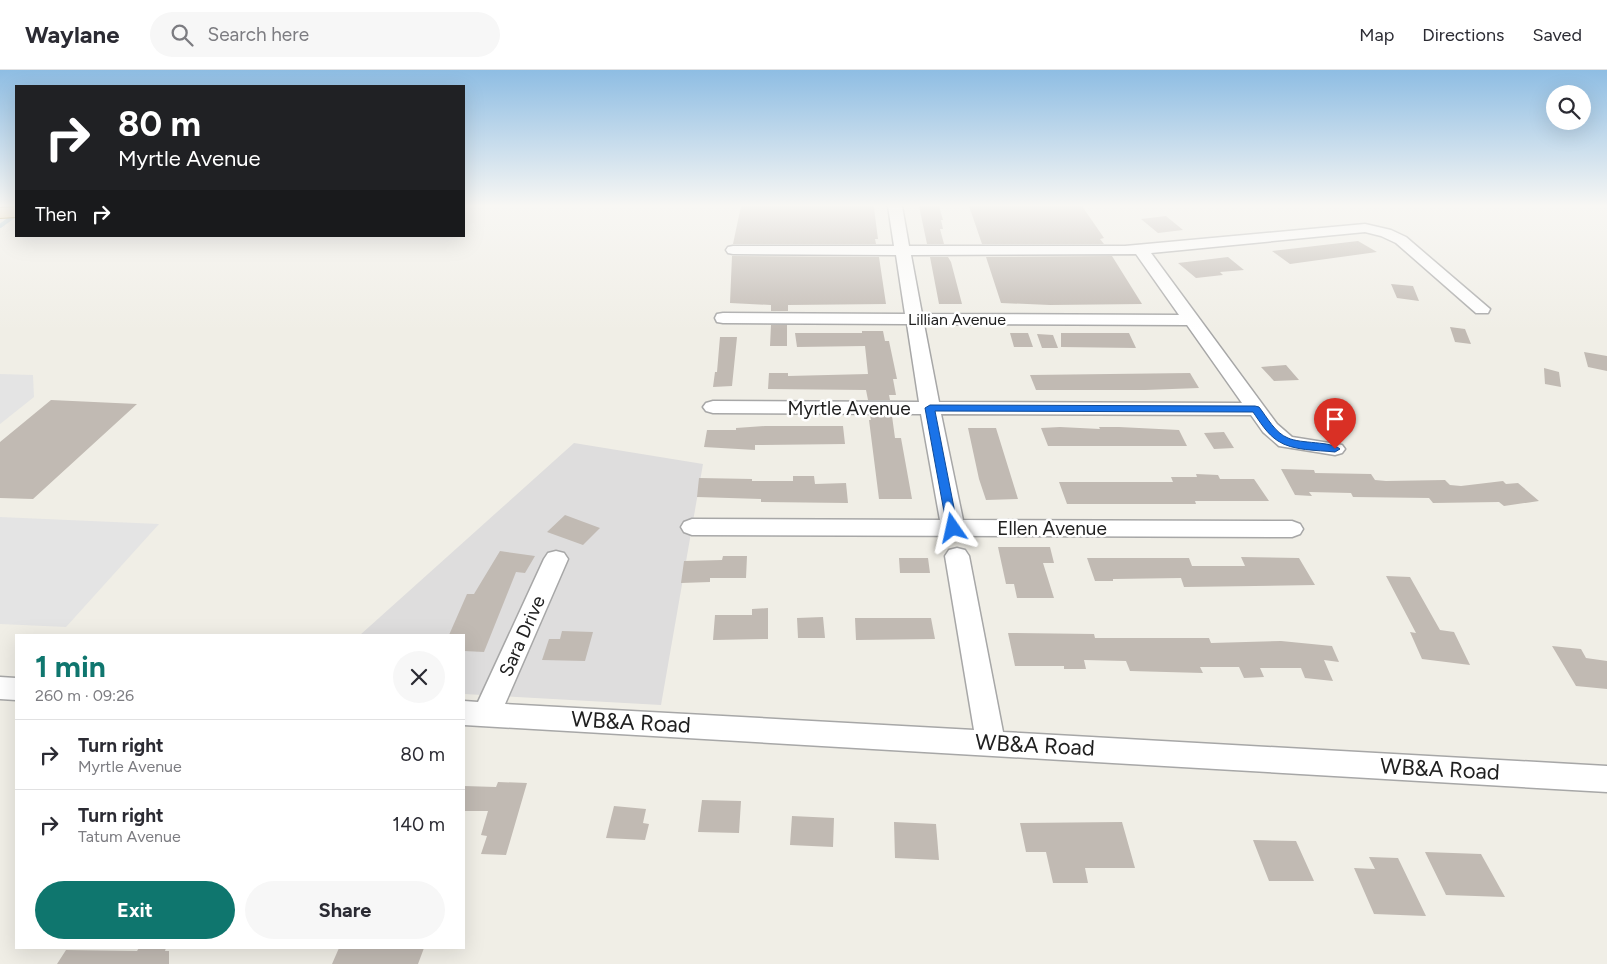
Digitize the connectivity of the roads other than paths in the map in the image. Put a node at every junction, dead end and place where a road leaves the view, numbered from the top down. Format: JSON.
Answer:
{"nodes":[{"id":1,"x":1153,"y":248,"type":"edge"},
{"id":2,"x":1410,"y":248,"type":"edge"},
{"id":3,"x":1140,"y":249,"type":"junction"},
{"id":4,"x":733,"y":250,"type":"dead end"},
{"id":5,"x":903,"y":250,"type":"junction"},
{"id":6,"x":1482,"y":309,"type":"dead end"},
{"id":7,"x":723,"y":318,"type":"dead end"},
{"id":8,"x":916,"y":319,"type":"junction"},
{"id":9,"x":1191,"y":320,"type":"junction"},
{"id":10,"x":712,"y":407,"type":"dead end"},
{"id":11,"x":930,"y":408,"type":"junction"},
{"id":12,"x":1255,"y":409,"type":"junction"},
{"id":13,"x":1335,"y":449,"type":"dead end"},
{"id":14,"x":692,"y":527,"type":"dead end"},
{"id":15,"x":953,"y":528,"type":"junction"},
{"id":16,"x":1292,"y":529,"type":"dead end"},
{"id":17,"x":958,"y":556,"type":"dead end"},
{"id":18,"x":556,"y":559,"type":"dead end"},
{"id":19,"x":0,"y":688,"type":"edge"},
{"id":20,"x":15,"y":689,"type":"edge"},
{"id":21,"x":476,"y":714,"type":"edge"},
{"id":22,"x":991,"y":743,"type":"junction"},
{"id":23,"x":1607,"y":779,"type":"edge"}],
"edges":[{"from":1,"to":3,"type":"street"},
{"from":2,"to":6,"type":"street"},
{"from":3,"to":5,"type":"street"},
{"from":3,"to":9,"type":"street"},
{"from":4,"to":5,"type":"street"},
{"from":5,"to":8,"type":"street"},
{"from":7,"to":8,"type":"street","name":"Lillian Avenue"},
{"from":8,"to":9,"type":"street","name":"Lillian Avenue"},
{"from":8,"to":11,"type":"street"},
{"from":9,"to":12,"type":"street"},
{"from":10,"to":11,"type":"street","name":"Myrtle Avenue"},
{"from":11,"to":12,"type":"street","name":"Myrtle Avenue"},
{"from":11,"to":15,"type":"street"},
{"from":12,"to":13,"type":"street"},
{"from":14,"to":15,"type":"street","name":"Ellen Avenue"},
{"from":15,"to":16,"type":"street","name":"Ellen Avenue"},
{"from":17,"to":22,"type":"street"},
{"from":18,"to":21,"type":"street","name":"Sara Drive"},
{"from":19,"to":20,"type":"street"},
{"from":21,"to":22,"type":"street","name":"WB&A Road"},
{"from":22,"to":23,"type":"street","name":"WB&A Road"}]}
